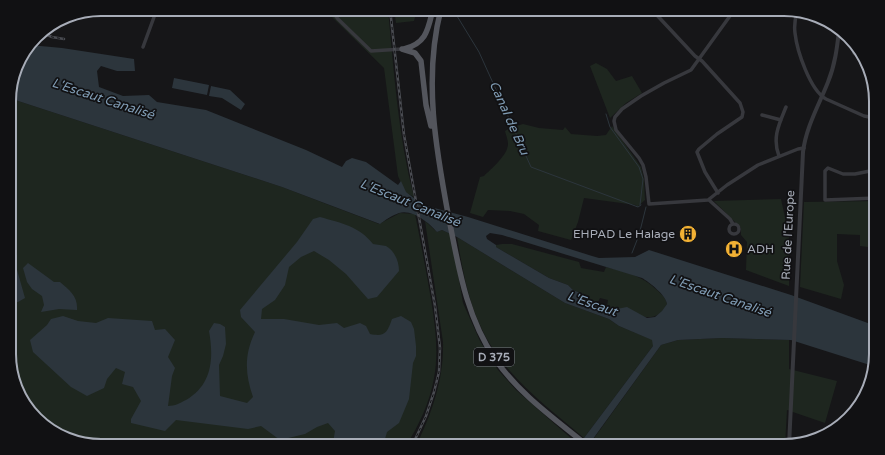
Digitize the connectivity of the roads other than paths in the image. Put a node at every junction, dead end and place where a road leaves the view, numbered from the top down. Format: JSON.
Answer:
{"nodes":[{"id":1,"x":154,"y":16,"type":"edge"},
{"id":2,"x":336,"y":16,"type":"edge"},
{"id":3,"x":431,"y":16,"type":"edge"},
{"id":4,"x":437,"y":16,"type":"edge"},
{"id":5,"x":439,"y":16,"type":"edge"},
{"id":6,"x":659,"y":16,"type":"edge"},
{"id":7,"x":730,"y":16,"type":"edge"},
{"id":8,"x":796,"y":17,"type":"edge"},
{"id":9,"x":436,"y":29,"type":"junction"},
{"id":10,"x":838,"y":35,"type":"edge"},
{"id":11,"x":143,"y":47,"type":"dead end"},
{"id":12,"x":402,"y":49,"type":"junction"},
{"id":13,"x":700,"y":59,"type":"junction"},
{"id":14,"x":822,"y":97,"type":"junction"},
{"id":15,"x":786,"y":107,"type":"dead end"},
{"id":16,"x":762,"y":115,"type":"dead end"},
{"id":17,"x":869,"y":117,"type":"edge"},
{"id":18,"x":781,"y":120,"type":"junction"},
{"id":19,"x":804,"y":148,"type":"junction"},
{"id":20,"x":437,"y":149,"type":"junction"},
{"id":21,"x":779,"y":156,"type":"junction"},
{"id":22,"x":869,"y":171,"type":"edge"},
{"id":23,"x":718,"y":193,"type":"junction"},
{"id":24,"x":869,"y":198,"type":"edge"},
{"id":25,"x":709,"y":200,"type":"junction"},
{"id":26,"x":733,"y":224,"type":"dead end"},
{"id":27,"x":579,"y":439,"type":"edge"},
{"id":28,"x":789,"y":439,"type":"edge"}],
"edges":[{"from":1,"to":11,"type":"street"},
{"from":2,"to":12,"type":"street"},
{"from":3,"to":12,"type":"main road"},
{"from":4,"to":9,"type":"main road"},
{"from":5,"to":9,"type":"main road","number":"D 375"},
{"from":6,"to":13,"type":"street"},
{"from":7,"to":13,"type":"street"},
{"from":8,"to":14,"type":"street"},
{"from":9,"to":20,"type":"main road","number":"D 375"},
{"from":10,"to":14,"type":"street","name":"Rue de l'Europe"},
{"from":12,"to":20,"type":"main road"},
{"from":13,"to":23,"type":"street"},
{"from":13,"to":25,"type":"street"},
{"from":14,"to":17,"type":"street"},
{"from":14,"to":19,"type":"street","name":"Rue de l'Europe"},
{"from":15,"to":18,"type":"street"},
{"from":16,"to":18,"type":"street"},
{"from":18,"to":21,"type":"street"},
{"from":19,"to":21,"type":"street"},
{"from":19,"to":28,"type":"street","name":"Rue de l'Europe"},
{"from":20,"to":27,"type":"main road","number":"D 375"},
{"from":21,"to":23,"type":"street"},
{"from":22,"to":24,"type":"street"},
{"from":23,"to":25,"type":"street"},
{"from":25,"to":26,"type":"street"}]}
